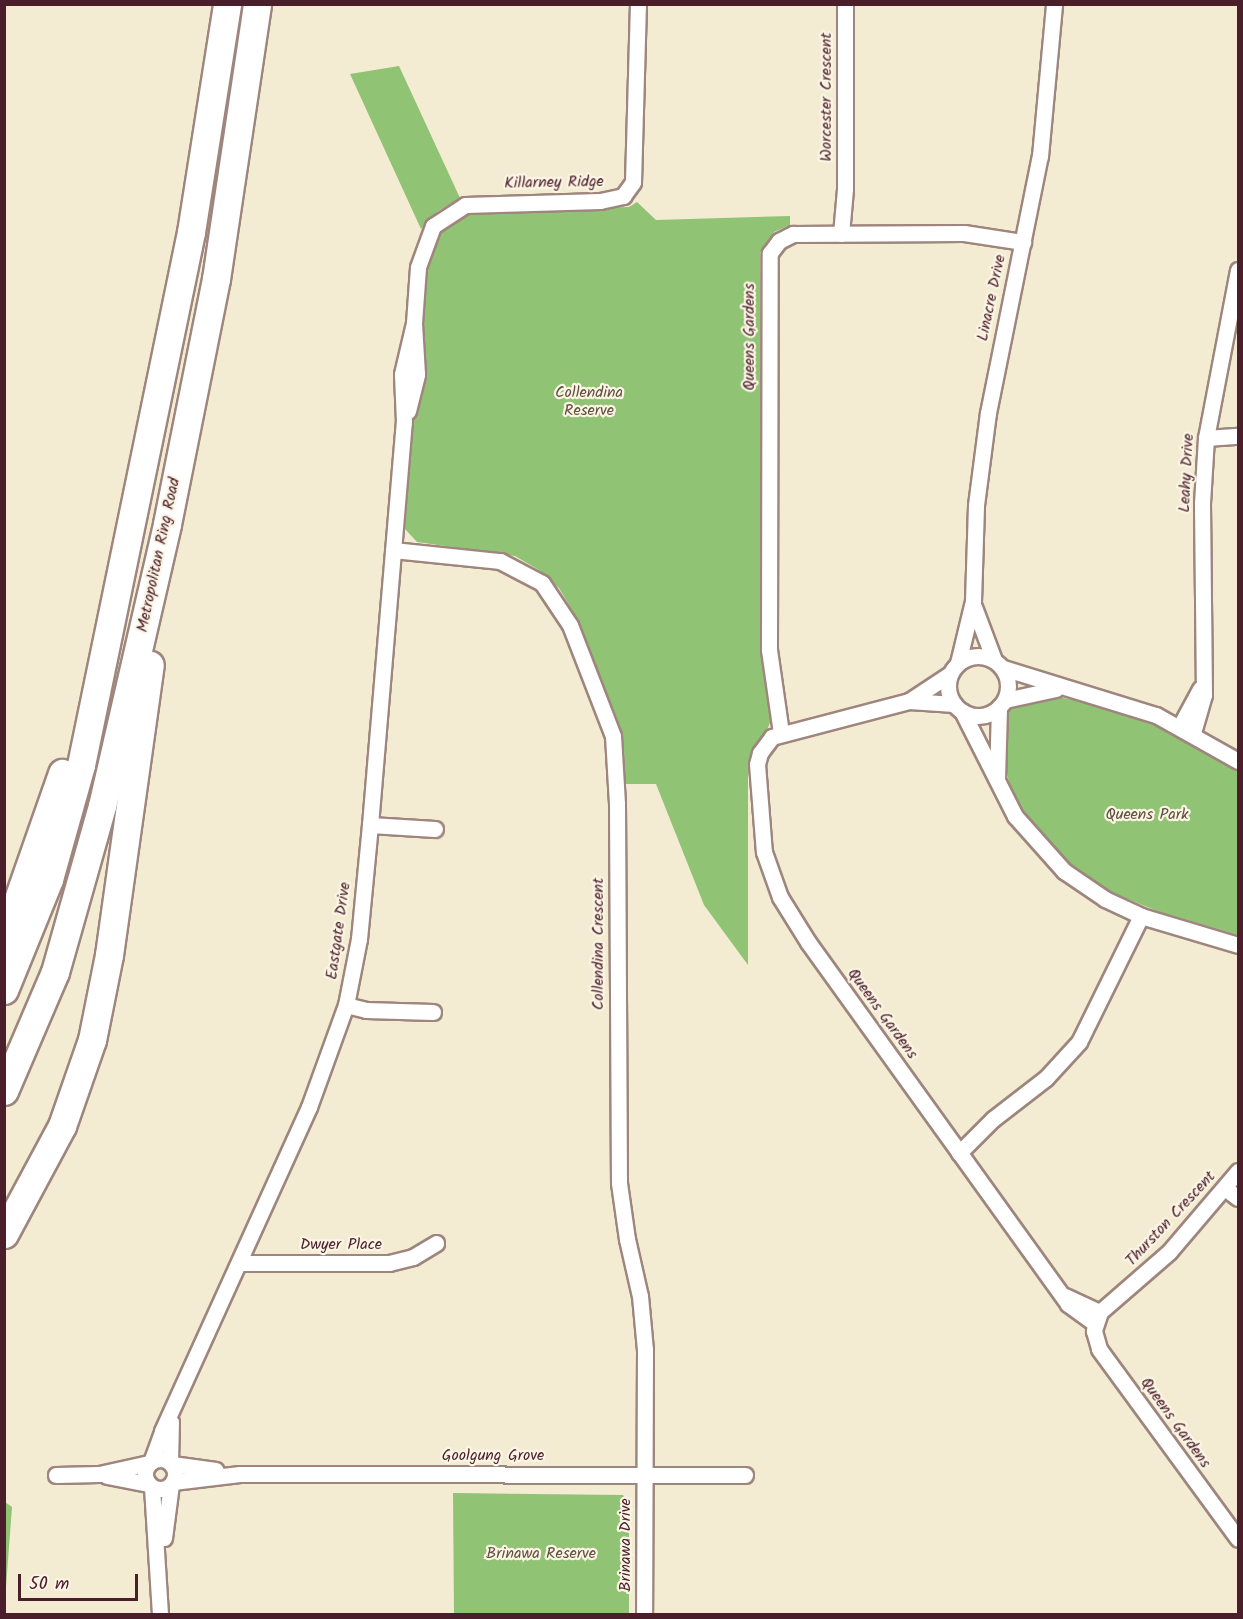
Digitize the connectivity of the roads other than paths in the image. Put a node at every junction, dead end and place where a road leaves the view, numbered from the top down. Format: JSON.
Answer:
{"nodes":[{"id":1,"x":227,"y":4,"type":"edge"},
{"id":2,"x":257,"y":4,"type":"edge"},
{"id":3,"x":638,"y":4,"type":"edge"},
{"id":4,"x":845,"y":4,"type":"edge"},
{"id":5,"x":1054,"y":4,"type":"edge"},
{"id":6,"x":845,"y":234,"type":"junction"},
{"id":7,"x":1023,"y":242,"type":"junction"},
{"id":8,"x":1239,"y":270,"type":"edge"},
{"id":9,"x":409,"y":374,"type":"joint"},
{"id":10,"x":1239,"y":428,"type":"edge"},
{"id":11,"x":1207,"y":432,"type":"junction"},
{"id":12,"x":1239,"y":436,"type":"edge"},
{"id":13,"x":167,"y":524,"type":"junction"},
{"id":14,"x":393,"y":550,"type":"junction"},
{"id":15,"x":973,"y":601,"type":"junction"},
{"id":16,"x":108,"y":631,"type":"junction"},
{"id":17,"x":998,"y":664,"type":"junction"},
{"id":18,"x":954,"y":669,"type":"junction"},
{"id":19,"x":1062,"y":689,"type":"junction"},
{"id":20,"x":909,"y":702,"type":"junction"},
{"id":21,"x":1002,"y":704,"type":"junction"},
{"id":22,"x":958,"y":708,"type":"junction"},
{"id":23,"x":1187,"y":730,"type":"junction"},
{"id":24,"x":788,"y":731,"type":"junction"},
{"id":25,"x":1239,"y":761,"type":"edge"},
{"id":26,"x":997,"y":779,"type":"junction"},
{"id":27,"x":369,"y":825,"type":"junction"},
{"id":28,"x":435,"y":829,"type":"dead end"},
{"id":29,"x":1136,"y":914,"type":"junction"},
{"id":30,"x":4,"y":939,"type":"edge"},
{"id":31,"x":1239,"y":945,"type":"edge"},
{"id":32,"x":4,"y":990,"type":"edge"},
{"id":33,"x":346,"y":1005,"type":"junction"},
{"id":34,"x":433,"y":1012,"type":"dead end"},
{"id":35,"x":4,"y":1091,"type":"edge"},
{"id":36,"x":955,"y":1147,"type":"junction"},
{"id":37,"x":1234,"y":1180,"type":"edge"},
{"id":38,"x":1239,"y":1198,"type":"edge"},
{"id":39,"x":4,"y":1234,"type":"edge"},
{"id":40,"x":436,"y":1243,"type":"dead end"},
{"id":41,"x":240,"y":1263,"type":"junction"},
{"id":42,"x":1097,"y":1317,"type":"junction"},
{"id":43,"x":174,"y":1410,"type":"junction"},
{"id":44,"x":150,"y":1462,"type":"junction"},
{"id":45,"x":171,"y":1463,"type":"junction"},
{"id":46,"x":99,"y":1474,"type":"junction"},
{"id":47,"x":240,"y":1474,"type":"junction"},
{"id":48,"x":56,"y":1475,"type":"dead end"},
{"id":49,"x":645,"y":1475,"type":"junction"},
{"id":50,"x":745,"y":1475,"type":"dead end"},
{"id":51,"x":172,"y":1483,"type":"junction"},
{"id":52,"x":150,"y":1485,"type":"junction"},
{"id":53,"x":1239,"y":1539,"type":"edge"},
{"id":54,"x":160,"y":1571,"type":"junction"},
{"id":55,"x":160,"y":1614,"type":"edge"},
{"id":56,"x":644,"y":1614,"type":"edge"}],
"edges":[{"from":1,"to":16,"type":"highway","name":"Metropolitan Ring Road"},
{"from":2,"to":13,"type":"highway","name":"Metropolitan Ring Road"},
{"from":3,"to":9,"type":"street","name":"Killarney Ridge"},
{"from":4,"to":6,"type":"street","name":"Worcester Crescent"},
{"from":5,"to":7,"type":"street","name":"Linacre Drive"},
{"from":6,"to":7,"type":"street","name":"Queens Gardens"},
{"from":6,"to":24,"type":"street","name":"Queens Gardens"},
{"from":7,"to":15,"type":"street","name":"Linacre Drive"},
{"from":8,"to":11,"type":"street","name":"Leahy Drive"},
{"from":9,"to":14,"type":"street","name":"Eastgate Drive"},
{"from":10,"to":11,"type":"street"},
{"from":11,"to":12,"type":"street"},
{"from":11,"to":23,"type":"street","name":"Leahy Drive"},
{"from":13,"to":35,"type":"highway","name":"Metropolitan Ring Road"},
{"from":13,"to":39,"type":"highway"},
{"from":14,"to":27,"type":"street","name":"Eastgate Drive"},
{"from":14,"to":49,"type":"street","name":"Collendina Crescent"},
{"from":15,"to":17,"type":"street","name":"Linacre Drive"},
{"from":15,"to":18,"type":"street","name":"Linacre Drive"},
{"from":16,"to":30,"type":"highway"},
{"from":16,"to":32,"type":"highway","name":"Metropolitan Ring Road"},
{"from":17,"to":18,"type":"street"},
{"from":17,"to":19,"type":"street"},
{"from":17,"to":21,"type":"street"},
{"from":18,"to":20,"type":"street"},
{"from":18,"to":22,"type":"street"},
{"from":19,"to":21,"type":"street"},
{"from":19,"to":23,"type":"street"},
{"from":20,"to":22,"type":"street"},
{"from":20,"to":24,"type":"street"},
{"from":21,"to":22,"type":"street"},
{"from":21,"to":26,"type":"street"},
{"from":22,"to":26,"type":"street"},
{"from":23,"to":25,"type":"street"},
{"from":24,"to":36,"type":"street","name":"Queens Gardens"},
{"from":26,"to":29,"type":"street"},
{"from":27,"to":28,"type":"street"},
{"from":27,"to":33,"type":"street","name":"Eastgate Drive"},
{"from":29,"to":31,"type":"street"},
{"from":29,"to":36,"type":"street"},
{"from":33,"to":34,"type":"street"},
{"from":33,"to":41,"type":"street","name":"Eastgate Drive"},
{"from":36,"to":42,"type":"street","name":"Queens Gardens"},
{"from":37,"to":38,"type":"street"},
{"from":37,"to":42,"type":"street","name":"Thurston Crescent"},
{"from":40,"to":41,"type":"street","name":"Dwyer Place"},
{"from":41,"to":43,"type":"street","name":"Eastgate Drive"},
{"from":42,"to":53,"type":"street","name":"Queens Gardens"},
{"from":43,"to":44,"type":"street","name":"Eastgate Drive"},
{"from":43,"to":45,"type":"street","name":"Eastgate Drive"},
{"from":44,"to":45,"type":"street"},
{"from":44,"to":46,"type":"street"},
{"from":44,"to":52,"type":"street"},
{"from":45,"to":47,"type":"street","name":"Goolgung Grove"},
{"from":45,"to":51,"type":"street"},
{"from":46,"to":48,"type":"street"},
{"from":46,"to":52,"type":"street"},
{"from":47,"to":49,"type":"street","name":"Goolgung Grove"},
{"from":47,"to":51,"type":"street","name":"Goolgung Grove"},
{"from":49,"to":50,"type":"street","name":"Goolgung Grove"},
{"from":49,"to":56,"type":"street","name":"Brinawa Drive"},
{"from":51,"to":52,"type":"street"},
{"from":51,"to":54,"type":"street"},
{"from":52,"to":54,"type":"street"},
{"from":54,"to":55,"type":"street"}]}
